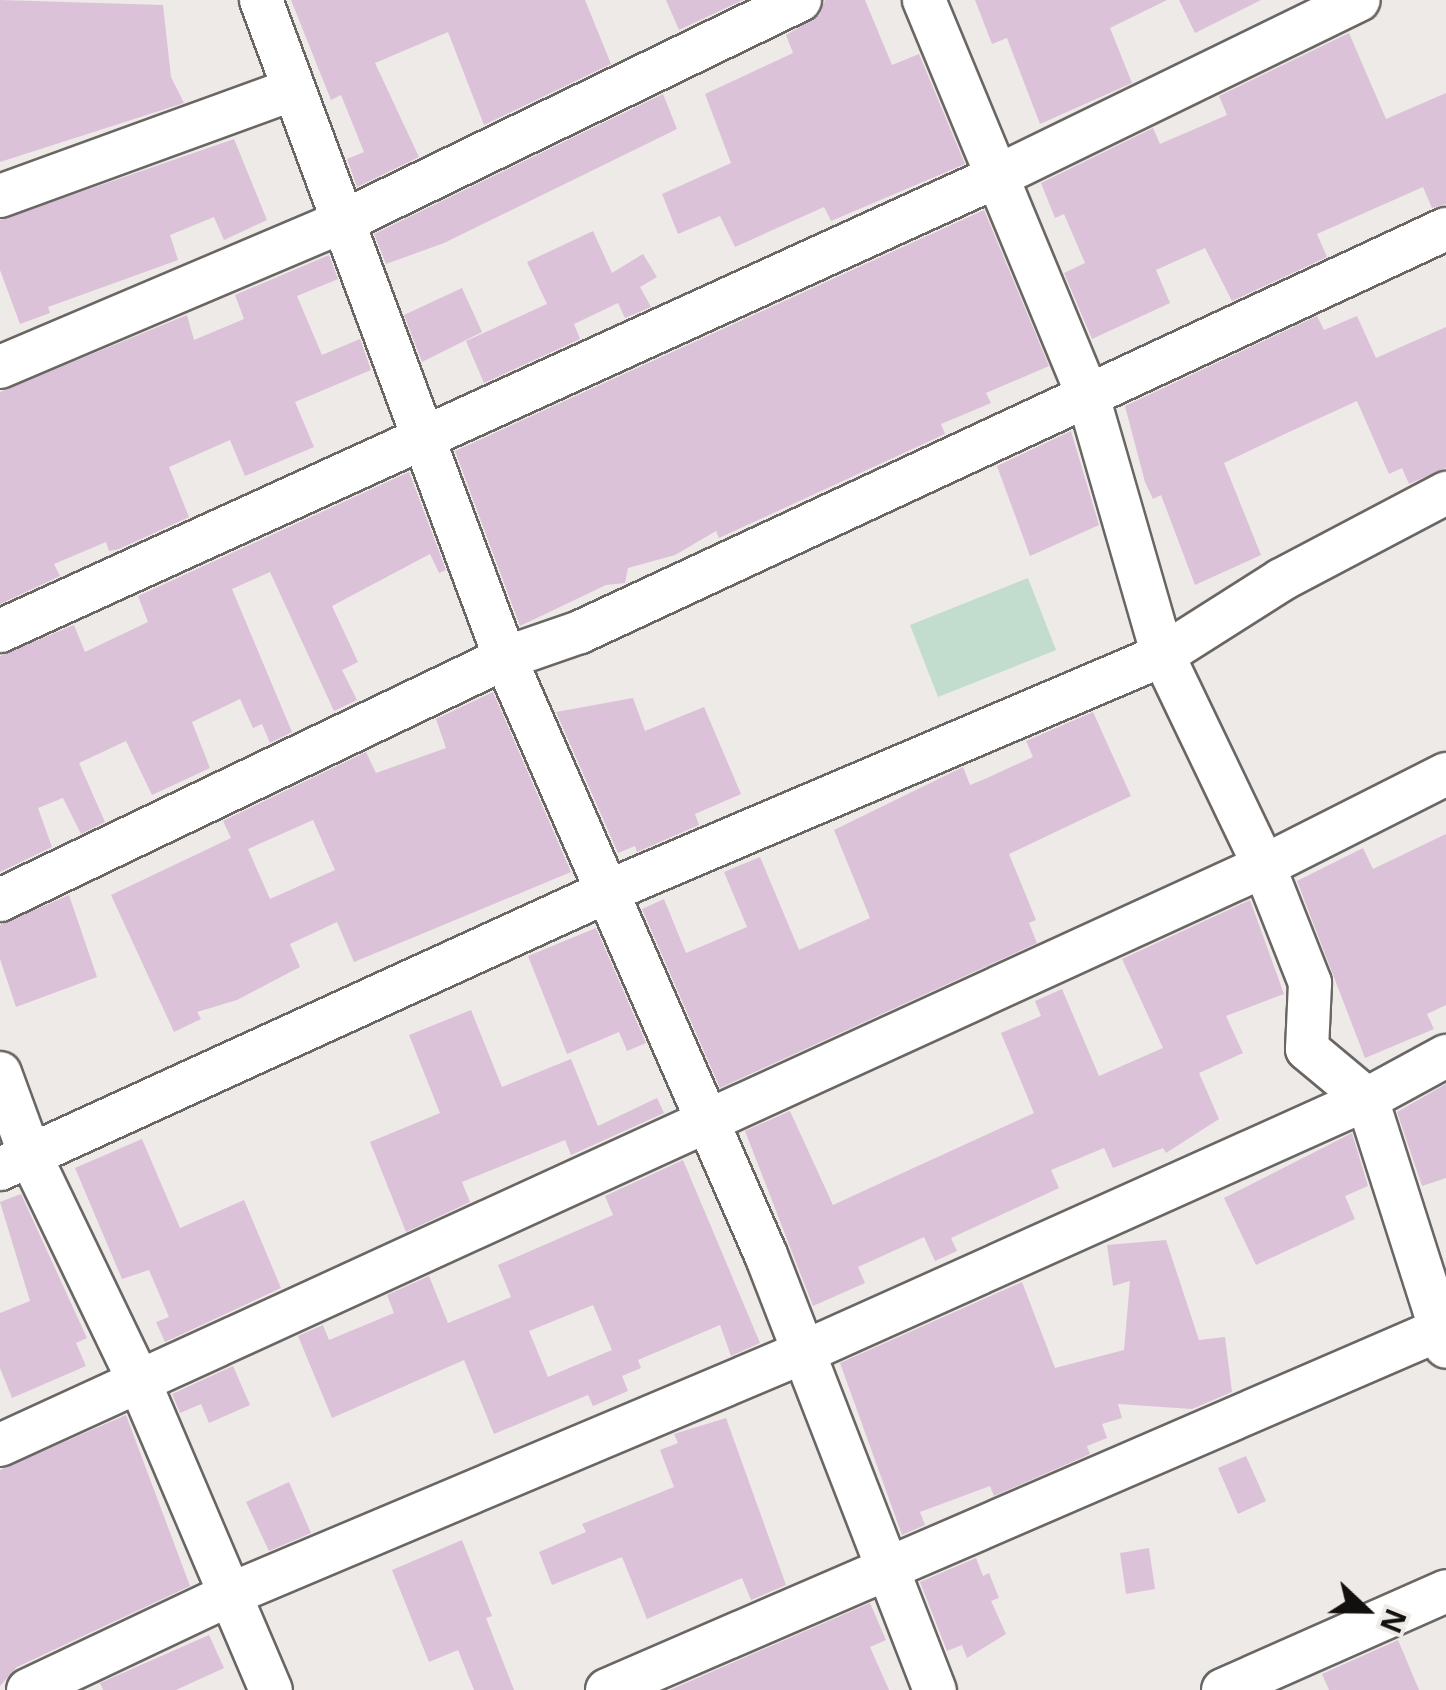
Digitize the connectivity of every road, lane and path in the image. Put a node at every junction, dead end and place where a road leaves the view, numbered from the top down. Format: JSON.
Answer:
{"nodes":[{"id":1,"x":260,"y":0,"type":"edge"},
{"id":2,"x":800,"y":0,"type":"edge"},
{"id":3,"x":924,"y":0,"type":"edge"},
{"id":4,"x":1359,"y":0,"type":"edge"},
{"id":5,"x":292,"y":90,"type":"junction"},
{"id":6,"x":1000,"y":176,"type":"junction"},
{"id":7,"x":0,"y":196,"type":"edge"},
{"id":8,"x":342,"y":222,"type":"junction"},
{"id":9,"x":1446,"y":229,"type":"edge"},
{"id":10,"x":0,"y":367,"type":"edge"},
{"id":11,"x":1088,"y":396,"type":"junction"},
{"id":12,"x":418,"y":437,"type":"junction"},
{"id":13,"x":1446,"y":493,"type":"edge"},
{"id":14,"x":0,"y":631,"type":"edge"},
{"id":15,"x":1163,"y":655,"type":"junction"},
{"id":16,"x":505,"y":658,"type":"junction"},
{"id":17,"x":1446,"y":774,"type":"edge"},
{"id":18,"x":1264,"y":866,"type":"junction"},
{"id":19,"x":604,"y":892,"type":"junction"},
{"id":20,"x":0,"y":900,"type":"edge"},
{"id":21,"x":1446,"y":1056,"type":"edge"},
{"id":22,"x":0,"y":1073,"type":"edge"},
{"id":23,"x":1367,"y":1099,"type":"junction"},
{"id":24,"x":708,"y":1120,"type":"junction"},
{"id":25,"x":15,"y":1162,"type":"edge"},
{"id":26,"x":1444,"y":1335,"type":"edge"},
{"id":27,"x":804,"y":1352,"type":"junction"},
{"id":28,"x":139,"y":1382,"type":"junction"},
{"id":29,"x":0,"y":1444,"type":"edge"},
{"id":30,"x":885,"y":1567,"type":"junction"},
{"id":31,"x":1446,"y":1591,"type":"edge"},
{"id":32,"x":231,"y":1594,"type":"junction"},
{"id":33,"x":28,"y":1690,"type":"edge"},
{"id":34,"x":272,"y":1690,"type":"edge"},
{"id":35,"x":606,"y":1690,"type":"edge"},
{"id":36,"x":935,"y":1690,"type":"edge"},
{"id":37,"x":1223,"y":1690,"type":"edge"}],
"edges":[{"from":1,"to":5,"type":"street"},
{"from":2,"to":8,"type":"street"},
{"from":3,"to":6,"type":"street"},
{"from":4,"to":6,"type":"street"},
{"from":5,"to":7,"type":"street"},
{"from":5,"to":8,"type":"street"},
{"from":6,"to":11,"type":"street"},
{"from":6,"to":12,"type":"street"},
{"from":8,"to":10,"type":"street"},
{"from":8,"to":12,"type":"street"},
{"from":9,"to":11,"type":"street"},
{"from":11,"to":15,"type":"street"},
{"from":11,"to":16,"type":"street"},
{"from":12,"to":14,"type":"street"},
{"from":12,"to":16,"type":"street"},
{"from":13,"to":15,"type":"street"},
{"from":15,"to":18,"type":"street"},
{"from":15,"to":19,"type":"street"},
{"from":16,"to":19,"type":"street"},
{"from":16,"to":20,"type":"street"},
{"from":17,"to":18,"type":"street"},
{"from":18,"to":23,"type":"street"},
{"from":18,"to":24,"type":"street"},
{"from":19,"to":24,"type":"street"},
{"from":19,"to":25,"type":"street"},
{"from":21,"to":23,"type":"street"},
{"from":22,"to":25,"type":"street"},
{"from":23,"to":26,"type":"street"},
{"from":23,"to":27,"type":"street"},
{"from":24,"to":27,"type":"street"},
{"from":24,"to":28,"type":"street"},
{"from":25,"to":28,"type":"street"},
{"from":26,"to":30,"type":"street"},
{"from":27,"to":30,"type":"street"},
{"from":27,"to":32,"type":"street"},
{"from":28,"to":29,"type":"street"},
{"from":28,"to":32,"type":"street"},
{"from":30,"to":35,"type":"street"},
{"from":30,"to":36,"type":"street"},
{"from":31,"to":37,"type":"street"},
{"from":32,"to":33,"type":"street"},
{"from":32,"to":34,"type":"street"}]}
